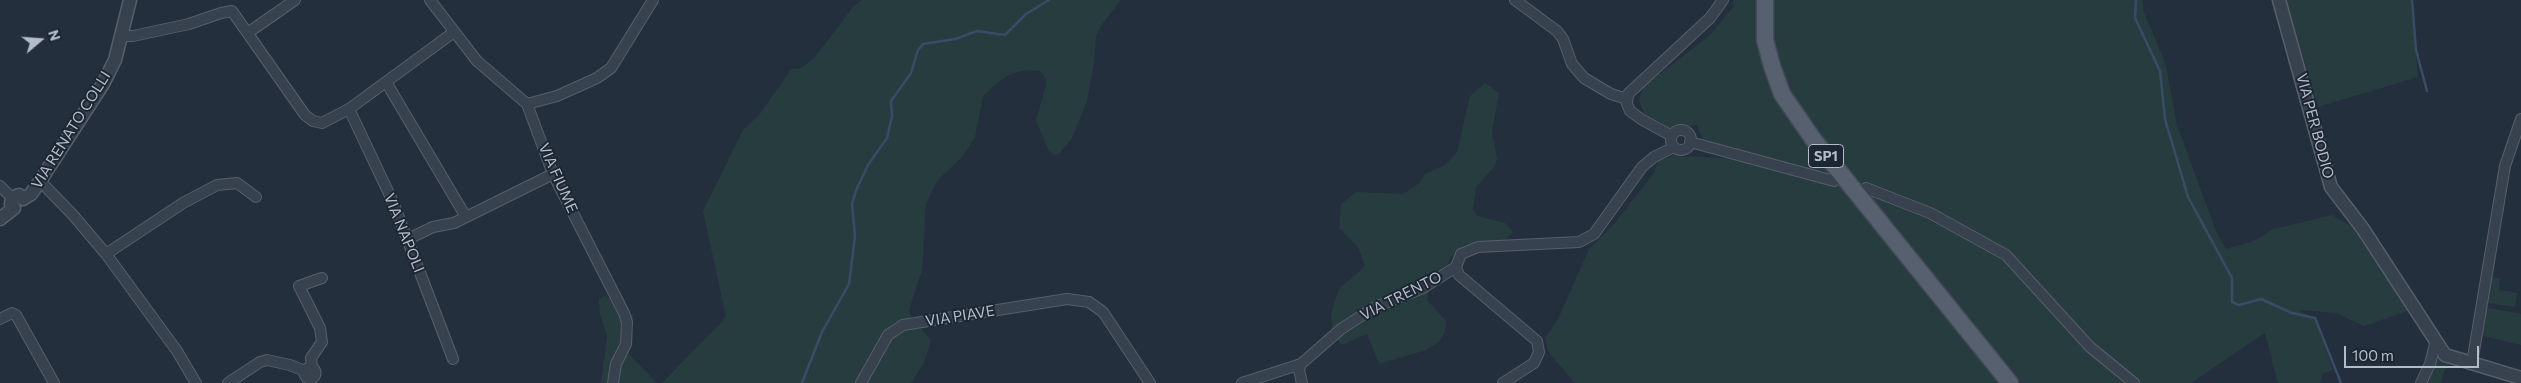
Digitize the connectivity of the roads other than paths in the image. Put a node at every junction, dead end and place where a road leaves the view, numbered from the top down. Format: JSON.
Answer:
{"nodes":[{"id":1,"x":130,"y":0,"type":"edge"},
{"id":2,"x":295,"y":0,"type":"edge"},
{"id":3,"x":430,"y":0,"type":"edge"},
{"id":4,"x":653,"y":0,"type":"edge"},
{"id":5,"x":1515,"y":0,"type":"edge"},
{"id":6,"x":1723,"y":0,"type":"edge"},
{"id":7,"x":1765,"y":0,"type":"edge"},
{"id":8,"x":2279,"y":0,"type":"edge"},
{"id":9,"x":249,"y":32,"type":"junction"},
{"id":10,"x":454,"y":32,"type":"junction"},
{"id":11,"x":122,"y":36,"type":"junction"},
{"id":12,"x":386,"y":82,"type":"junction"},
{"id":13,"x":1627,"y":99,"type":"junction"},
{"id":14,"x":527,"y":104,"type":"junction"},
{"id":15,"x":349,"y":109,"type":"junction"},
{"id":16,"x":2521,"y":119,"type":"edge"},
{"id":17,"x":1672,"y":136,"type":"junction"},
{"id":18,"x":1690,"y":142,"type":"junction"},
{"id":19,"x":1674,"y":147,"type":"junction"},
{"id":20,"x":553,"y":174,"type":"junction"},
{"id":21,"x":1834,"y":181,"type":"dead end"},
{"id":22,"x":40,"y":182,"type":"junction"},
{"id":23,"x":0,"y":186,"type":"edge"},
{"id":24,"x":1866,"y":188,"type":"dead end"},
{"id":25,"x":256,"y":197,"type":"dead end"},
{"id":26,"x":16,"y":202,"type":"junction"},
{"id":27,"x":466,"y":217,"type":"junction"},
{"id":28,"x":0,"y":219,"type":"edge"},
{"id":29,"x":408,"y":239,"type":"junction"},
{"id":30,"x":106,"y":254,"type":"junction"},
{"id":31,"x":1456,"y":267,"type":"junction"},
{"id":32,"x":322,"y":278,"type":"dead end"},
{"id":33,"x":0,"y":319,"type":"edge"},
{"id":34,"x":2435,"y":344,"type":"junction"},
{"id":35,"x":453,"y":359,"type":"dead end"},
{"id":36,"x":2472,"y":363,"type":"junction"},
{"id":37,"x":1301,"y":364,"type":"junction"},
{"id":38,"x":2521,"y":378,"type":"edge"},
{"id":39,"x":54,"y":383,"type":"edge"},
{"id":40,"x":196,"y":383,"type":"edge"},
{"id":41,"x":228,"y":383,"type":"edge"},
{"id":42,"x":613,"y":383,"type":"edge"},
{"id":43,"x":861,"y":383,"type":"edge"},
{"id":44,"x":1150,"y":383,"type":"edge"},
{"id":45,"x":1242,"y":383,"type":"edge"},
{"id":46,"x":1302,"y":383,"type":"edge"},
{"id":47,"x":1503,"y":383,"type":"edge"},
{"id":48,"x":2010,"y":383,"type":"edge"},
{"id":49,"x":2134,"y":383,"type":"edge"},
{"id":50,"x":2421,"y":383,"type":"edge"}],
"edges":[{"from":1,"to":11,"type":"street","name":"VIA RENATO COLLI"},
{"from":2,"to":9,"type":"street"},
{"from":3,"to":10,"type":"street","name":"VIA FIUME"},
{"from":4,"to":14,"type":"street"},
{"from":5,"to":13,"type":"street"},
{"from":6,"to":13,"type":"street"},
{"from":7,"to":48,"type":"main road","number":"SP1"},
{"from":8,"to":34,"type":"street","name":"VIA PER BODIO"},
{"from":9,"to":11,"type":"street"},
{"from":9,"to":15,"type":"street"},
{"from":10,"to":12,"type":"street"},
{"from":10,"to":14,"type":"street","name":"VIA FIUME"},
{"from":11,"to":22,"type":"street","name":"VIA RENATO COLLI"},
{"from":12,"to":15,"type":"street"},
{"from":12,"to":27,"type":"street"},
{"from":13,"to":17,"type":"street"},
{"from":14,"to":20,"type":"street","name":"VIA FIUME"},
{"from":15,"to":29,"type":"street","name":"VIA NAPOLI"},
{"from":16,"to":36,"type":"street"},
{"from":17,"to":18,"type":"street"},
{"from":17,"to":19,"type":"street"},
{"from":18,"to":19,"type":"street"},
{"from":18,"to":21,"type":"street"},
{"from":19,"to":31,"type":"street","name":"VIA TRENTO"},
{"from":20,"to":27,"type":"street"},
{"from":20,"to":42,"type":"street","name":"VIA FIUME"},
{"from":22,"to":26,"type":"street","name":"VIA RENATO COLLI"},
{"from":22,"to":30,"type":"street"},
{"from":23,"to":26,"type":"street"},
{"from":24,"to":49,"type":"street"},
{"from":25,"to":30,"type":"street"},
{"from":26,"to":28,"type":"street","name":"VIA RENATO COLLI"},
{"from":27,"to":29,"type":"street"},
{"from":29,"to":35,"type":"street","name":"VIA NAPOLI"},
{"from":30,"to":40,"type":"street"},
{"from":31,"to":37,"type":"street","name":"VIA TRENTO"},
{"from":31,"to":47,"type":"street"},
{"from":32,"to":41,"type":"street"},
{"from":33,"to":39,"type":"street"},
{"from":34,"to":36,"type":"street"},
{"from":34,"to":50,"type":"street"},
{"from":36,"to":38,"type":"street"},
{"from":37,"to":45,"type":"street","name":"VIA TRENTO"},
{"from":37,"to":46,"type":"street"},
{"from":43,"to":44,"type":"street","name":"VIA PIAVE"}]}
